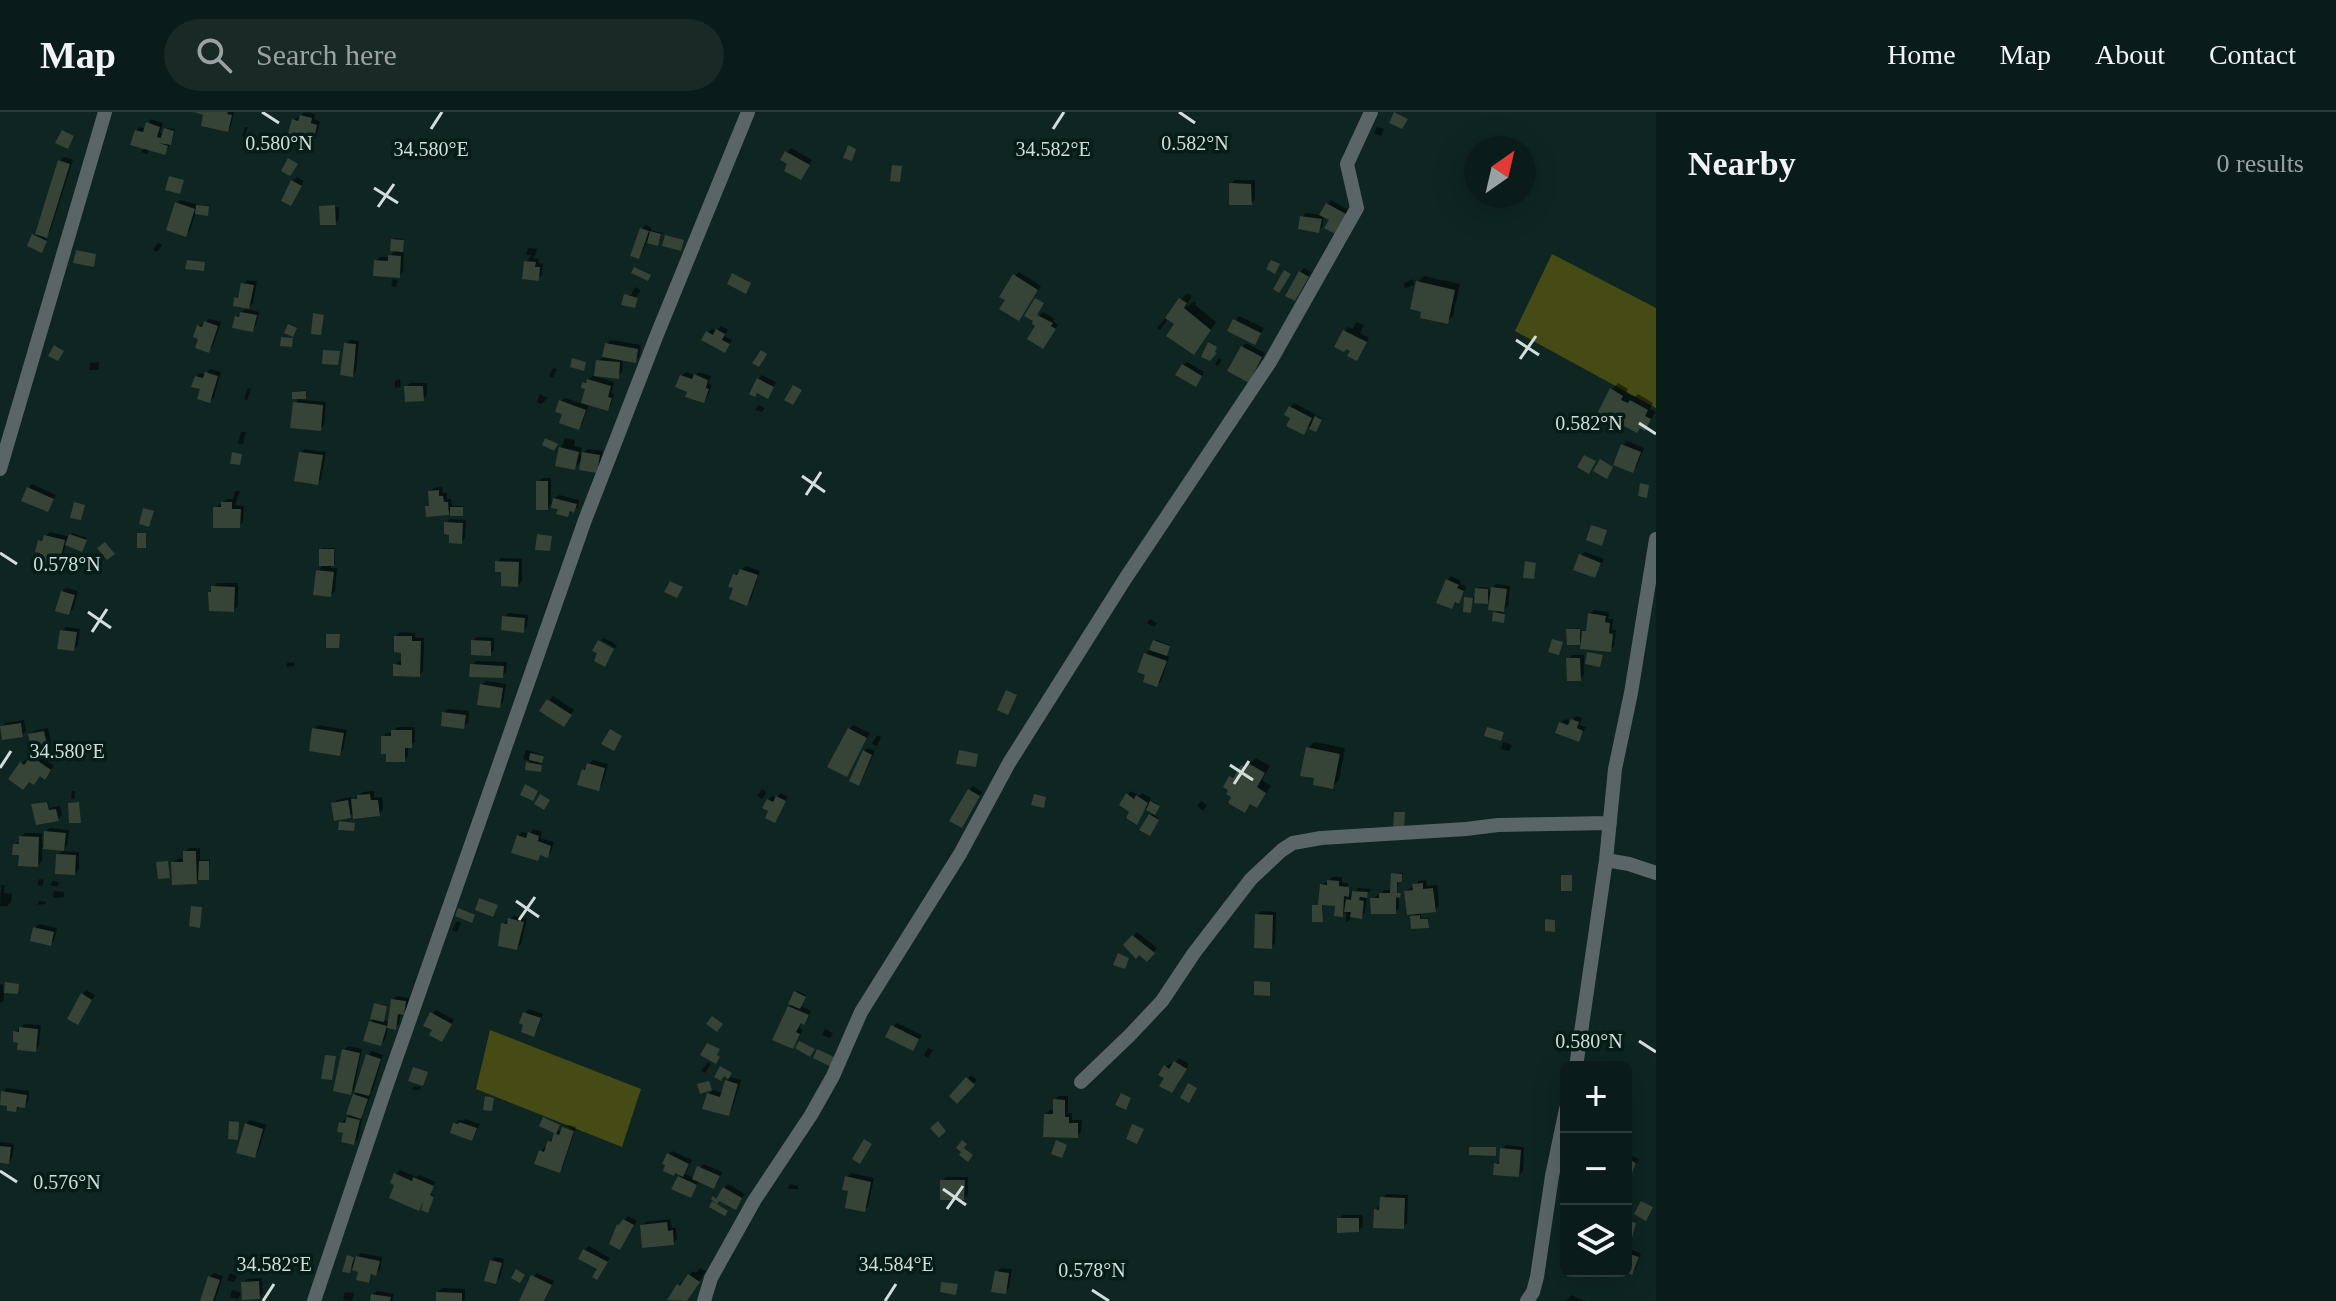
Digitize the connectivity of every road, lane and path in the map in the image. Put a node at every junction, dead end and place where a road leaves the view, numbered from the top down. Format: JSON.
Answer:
{"nodes":[{"id":1,"x":105,"y":112,"type":"edge"},
{"id":2,"x":748,"y":112,"type":"edge"},
{"id":3,"x":1371,"y":112,"type":"edge"},
{"id":4,"x":0,"y":469,"type":"edge"},
{"id":5,"x":1656,"y":539,"type":"edge"},
{"id":6,"x":1610,"y":823,"type":"junction"},
{"id":7,"x":1606,"y":860,"type":"junction"},
{"id":8,"x":1656,"y":873,"type":"edge"},
{"id":9,"x":1577,"y":1061,"type":"edge"},
{"id":10,"x":1081,"y":1082,"type":"dead end"},
{"id":11,"x":1561,"y":1133,"type":"edge"},
{"id":12,"x":314,"y":1301,"type":"edge"},
{"id":13,"x":704,"y":1301,"type":"edge"},
{"id":14,"x":1527,"y":1301,"type":"edge"}],
"edges":[{"from":1,"to":4,"type":"street"},
{"from":2,"to":12,"type":"street"},
{"from":3,"to":13,"type":"street"},
{"from":5,"to":6,"type":"street"},
{"from":6,"to":7,"type":"street"},
{"from":6,"to":10,"type":"street"},
{"from":7,"to":8,"type":"street"},
{"from":7,"to":9,"type":"street"},
{"from":11,"to":14,"type":"street"}]}
